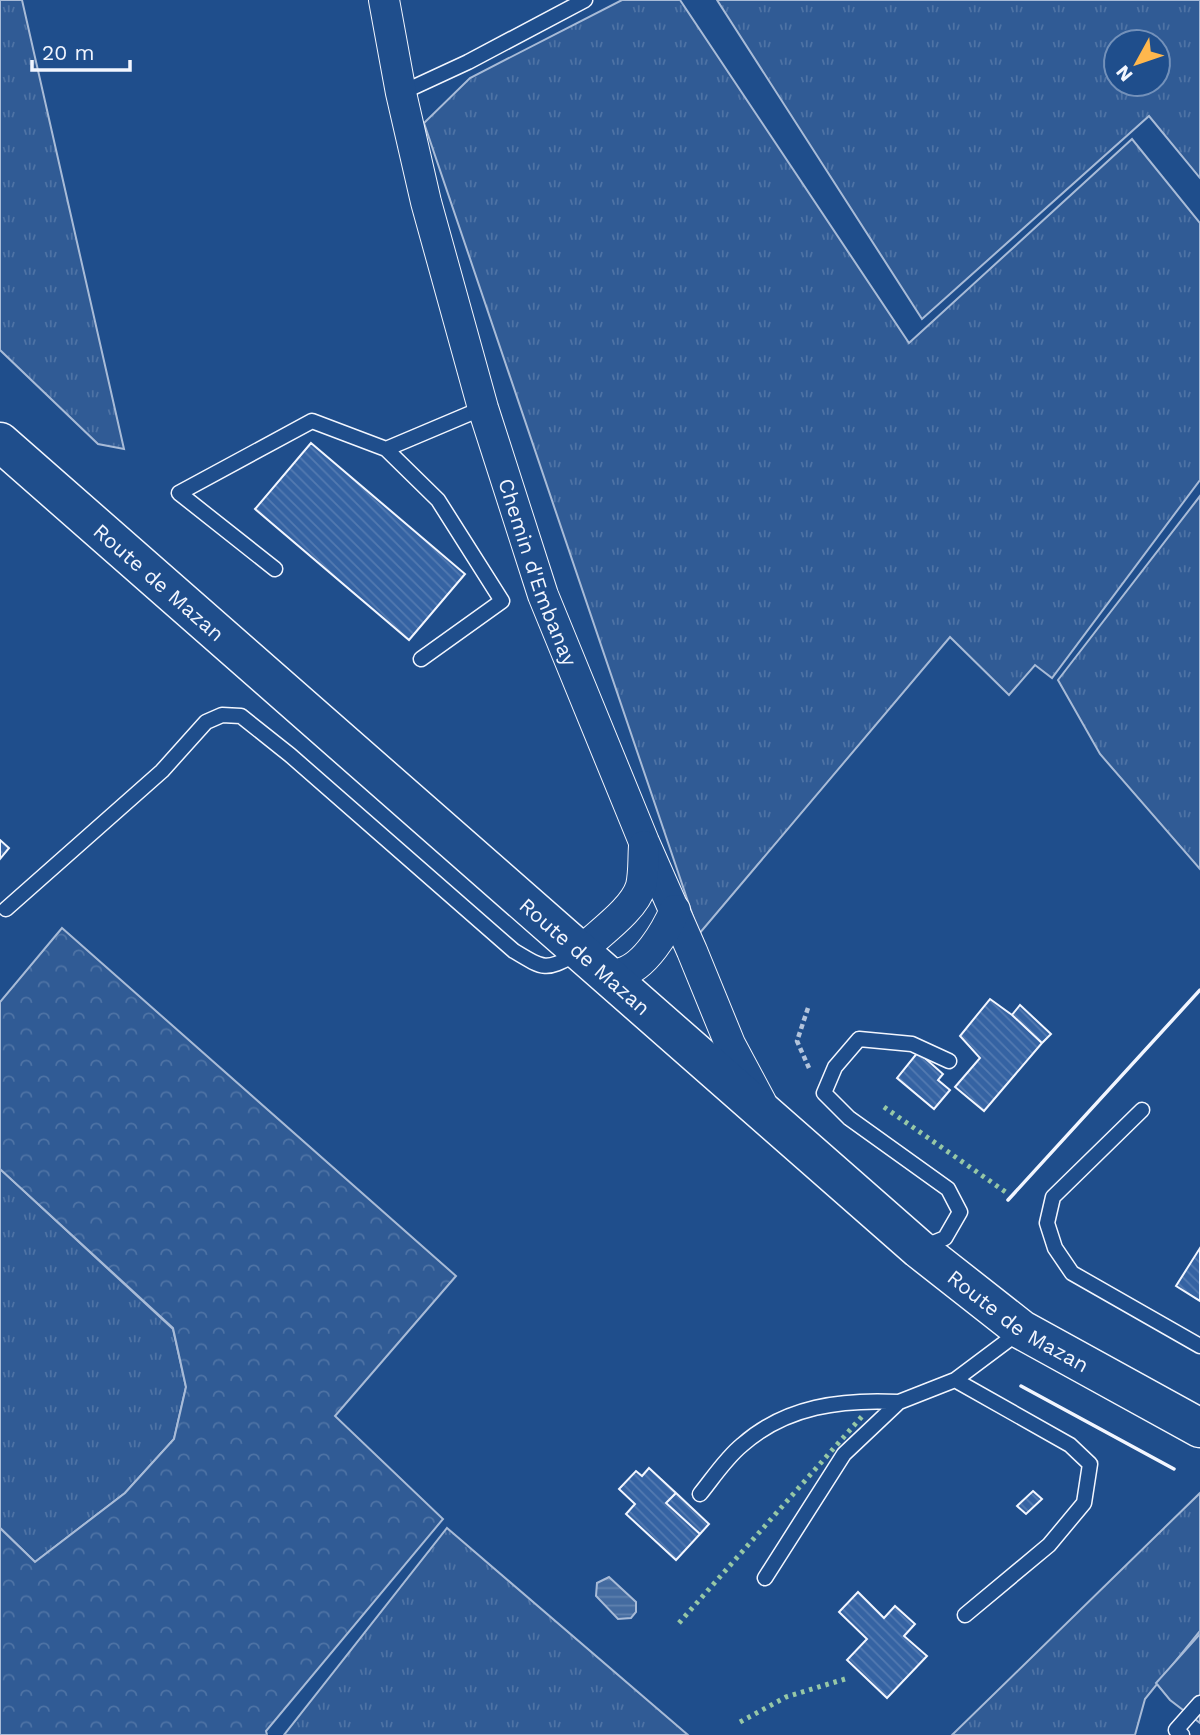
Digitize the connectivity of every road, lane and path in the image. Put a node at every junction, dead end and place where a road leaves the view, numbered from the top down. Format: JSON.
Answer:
{"nodes":[{"id":1,"x":384,"y":0,"type":"edge"},
{"id":2,"x":585,"y":0,"type":"edge"},
{"id":3,"x":401,"y":93,"type":"junction"},
{"id":4,"x":483,"y":408,"type":"junction"},
{"id":5,"x":0,"y":442,"type":"edge"},
{"id":6,"x":386,"y":449,"type":"junction"},
{"id":7,"x":275,"y":569,"type":"dead end"},
{"id":8,"x":421,"y":659,"type":"dead end"},
{"id":9,"x":644,"y":842,"type":"junction"},
{"id":10,"x":6,"y":909,"type":"dead end"},
{"id":11,"x":675,"y":910,"type":"junction"},
{"id":12,"x":592,"y":963,"type":"junction"},
{"id":13,"x":808,"y":1009,"type":"dead end"},
{"id":14,"x":949,"y":1061,"type":"dead end"},
{"id":15,"x":824,"y":1093,"type":"junction"},
{"id":16,"x":1142,"y":1110,"type":"dead end"},
{"id":17,"x":770,"y":1118,"type":"junction"},
{"id":18,"x":919,"y":1249,"type":"junction"},
{"id":19,"x":1022,"y":1329,"type":"junction"},
{"id":20,"x":1200,"y":1346,"type":"edge"},
{"id":21,"x":955,"y":1380,"type":"junction"},
{"id":22,"x":899,"y":1402,"type":"junction"},
{"id":23,"x":1200,"y":1428,"type":"edge"},
{"id":24,"x":700,"y":1494,"type":"dead end"},
{"id":25,"x":765,"y":1578,"type":"dead end"},
{"id":26,"x":965,"y":1615,"type":"dead end"},
{"id":27,"x":1200,"y":1703,"type":"edge"},
{"id":28,"x":1182,"y":1735,"type":"edge"}],
"edges":[{"from":1,"to":3,"type":"street","name":"Chemin d'Embanay"},
{"from":2,"to":3,"type":"lane"},
{"from":3,"to":4,"type":"street","name":"Chemin d'Embanay"},
{"from":4,"to":6,"type":"lane"},
{"from":4,"to":9,"type":"street","name":"Chemin d'Embanay"},
{"from":5,"to":12,"type":"main road","name":"Route de Mazan"},
{"from":6,"to":7,"type":"lane"},
{"from":6,"to":8,"type":"lane"},
{"from":9,"to":11,"type":"street","name":"Chemin d'Embanay"},
{"from":9,"to":12,"type":"street"},
{"from":10,"to":12,"type":"lane"},
{"from":11,"to":12,"type":"street"},
{"from":11,"to":17,"type":"street","name":"Chemin d'Embanay"},
{"from":12,"to":17,"type":"main road","name":"Route de Mazan"},
{"from":13,"to":15,"type":"path"},
{"from":14,"to":15,"type":"lane"},
{"from":15,"to":18,"type":"lane"},
{"from":16,"to":20,"type":"lane"},
{"from":17,"to":18,"type":"main road","name":"Route de Mazan"},
{"from":18,"to":19,"type":"main road","name":"Route de Mazan"},
{"from":19,"to":21,"type":"lane"},
{"from":19,"to":23,"type":"main road","name":"Route de Mazan"},
{"from":21,"to":22,"type":"lane"},
{"from":21,"to":26,"type":"lane"},
{"from":22,"to":24,"type":"lane"},
{"from":22,"to":25,"type":"lane"},
{"from":27,"to":28,"type":"lane"}]}
